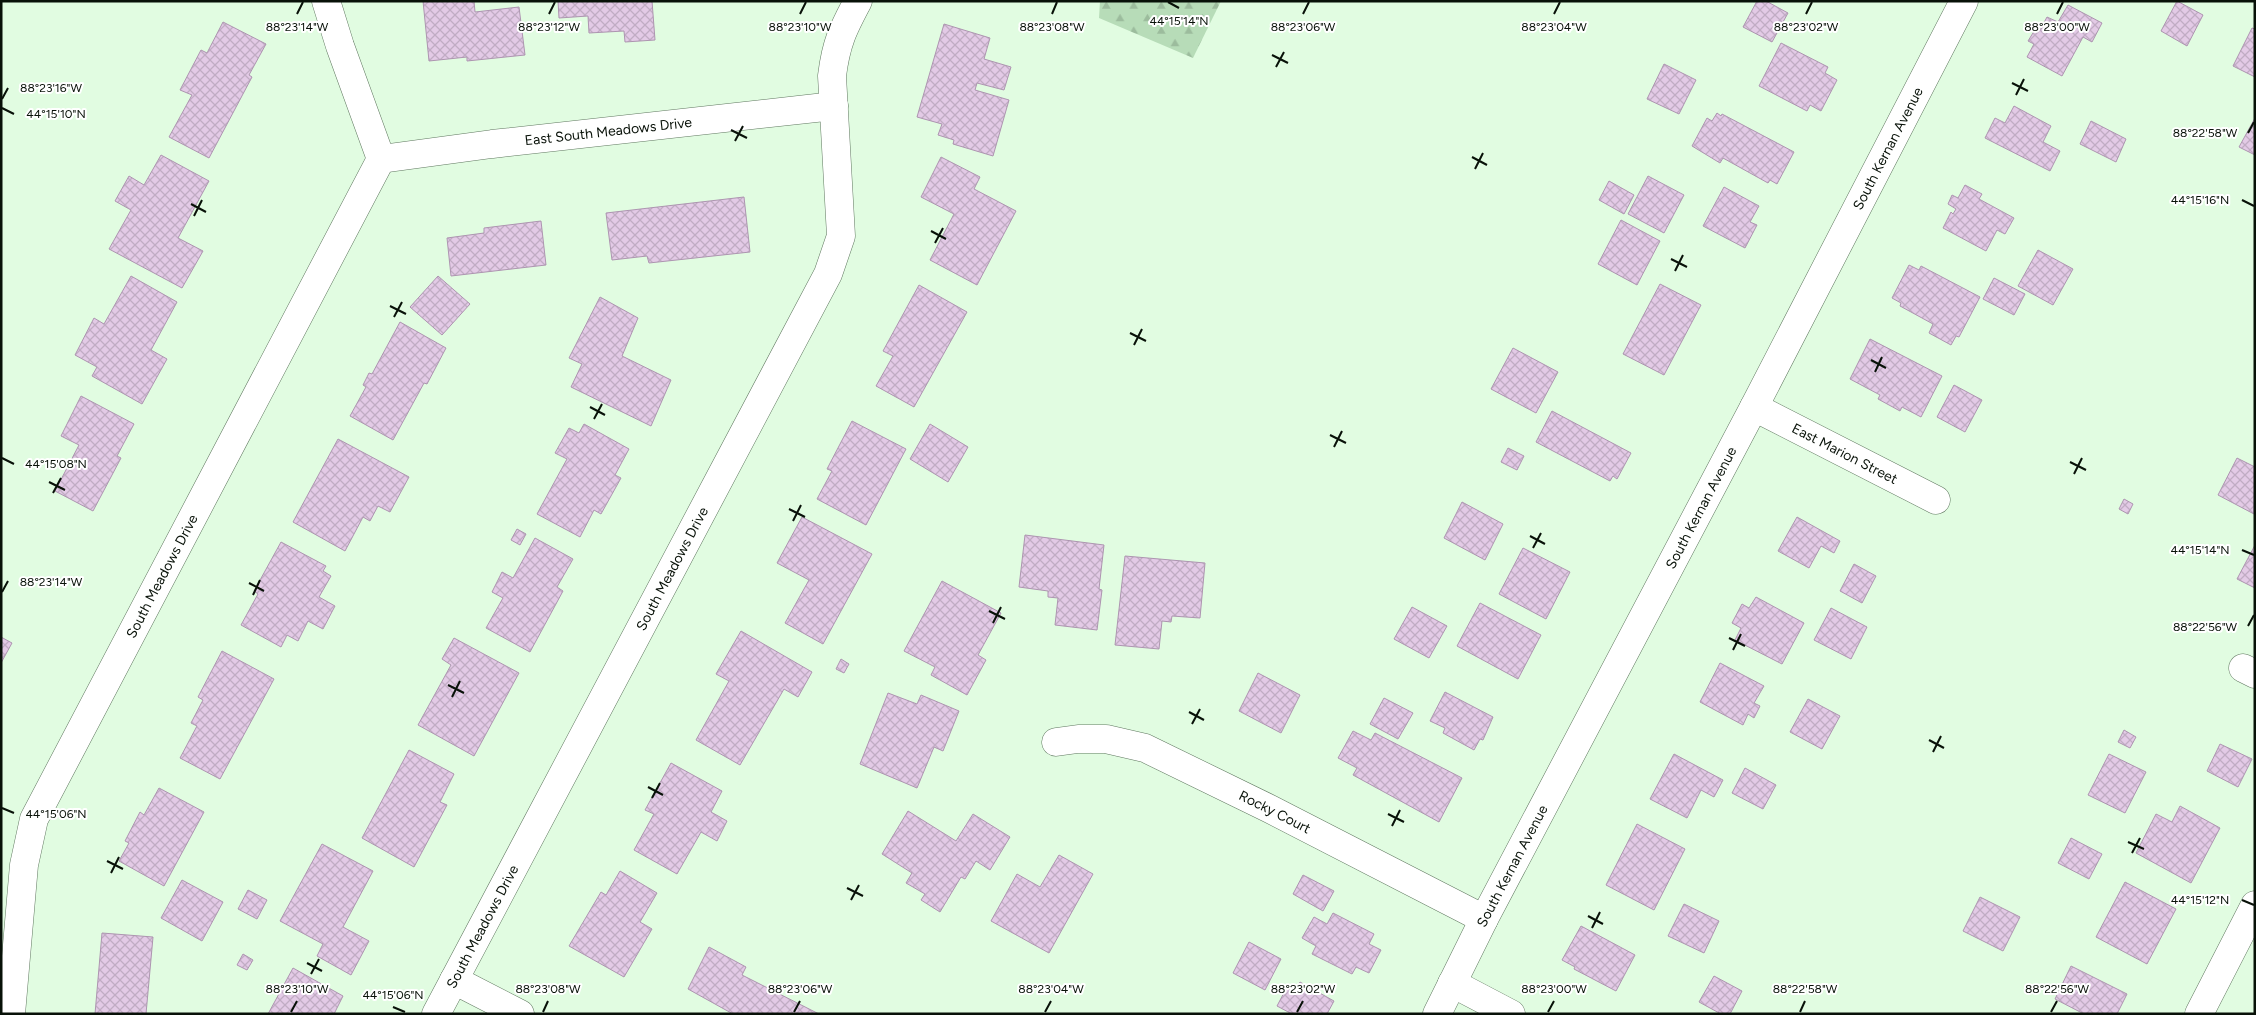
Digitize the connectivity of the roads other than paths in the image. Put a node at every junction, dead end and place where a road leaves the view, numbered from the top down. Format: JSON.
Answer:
{"nodes":[{"id":1,"x":326,"y":1,"type":"edge"},
{"id":2,"x":858,"y":1,"type":"edge"},
{"id":3,"x":1964,"y":1,"type":"edge"},
{"id":4,"x":834,"y":106,"type":"junction"},
{"id":5,"x":381,"y":159,"type":"junction"},
{"id":6,"x":1754,"y":407,"type":"junction"},
{"id":7,"x":1936,"y":500,"type":"dead end"},
{"id":8,"x":1056,"y":742,"type":"dead end"},
{"id":9,"x":2255,"y":906,"type":"edge"},
{"id":10,"x":1484,"y":919,"type":"junction"},
{"id":11,"x":454,"y":980,"type":"junction"},
{"id":12,"x":1452,"y":983,"type":"junction"},
{"id":13,"x":11,"y":1014,"type":"edge"},
{"id":14,"x":436,"y":1014,"type":"edge"},
{"id":15,"x":520,"y":1014,"type":"edge"},
{"id":16,"x":1437,"y":1014,"type":"edge"},
{"id":17,"x":1511,"y":1014,"type":"edge"},
{"id":18,"x":2199,"y":1014,"type":"edge"}],
"edges":[{"from":1,"to":5,"type":"street"},
{"from":2,"to":4,"type":"street","name":"South Meadows Drive"},
{"from":3,"to":6,"type":"street","name":"South Kernan Avenue"},
{"from":4,"to":5,"type":"street","name":"East South Meadows Drive"},
{"from":4,"to":11,"type":"street","name":"South Meadows Drive"},
{"from":5,"to":13,"type":"street","name":"South Meadows Drive"},
{"from":6,"to":7,"type":"street","name":"East Marion Street"},
{"from":6,"to":10,"type":"street","name":"South Kernan Avenue"},
{"from":8,"to":10,"type":"street","name":"Rocky Court"},
{"from":9,"to":18,"type":"street"},
{"from":10,"to":12,"type":"street","name":"South Kernan Avenue"},
{"from":11,"to":14,"type":"street","name":"South Meadows Drive"},
{"from":11,"to":15,"type":"street"},
{"from":12,"to":16,"type":"street","name":"South Kernan Avenue"},
{"from":12,"to":17,"type":"street"}]}
